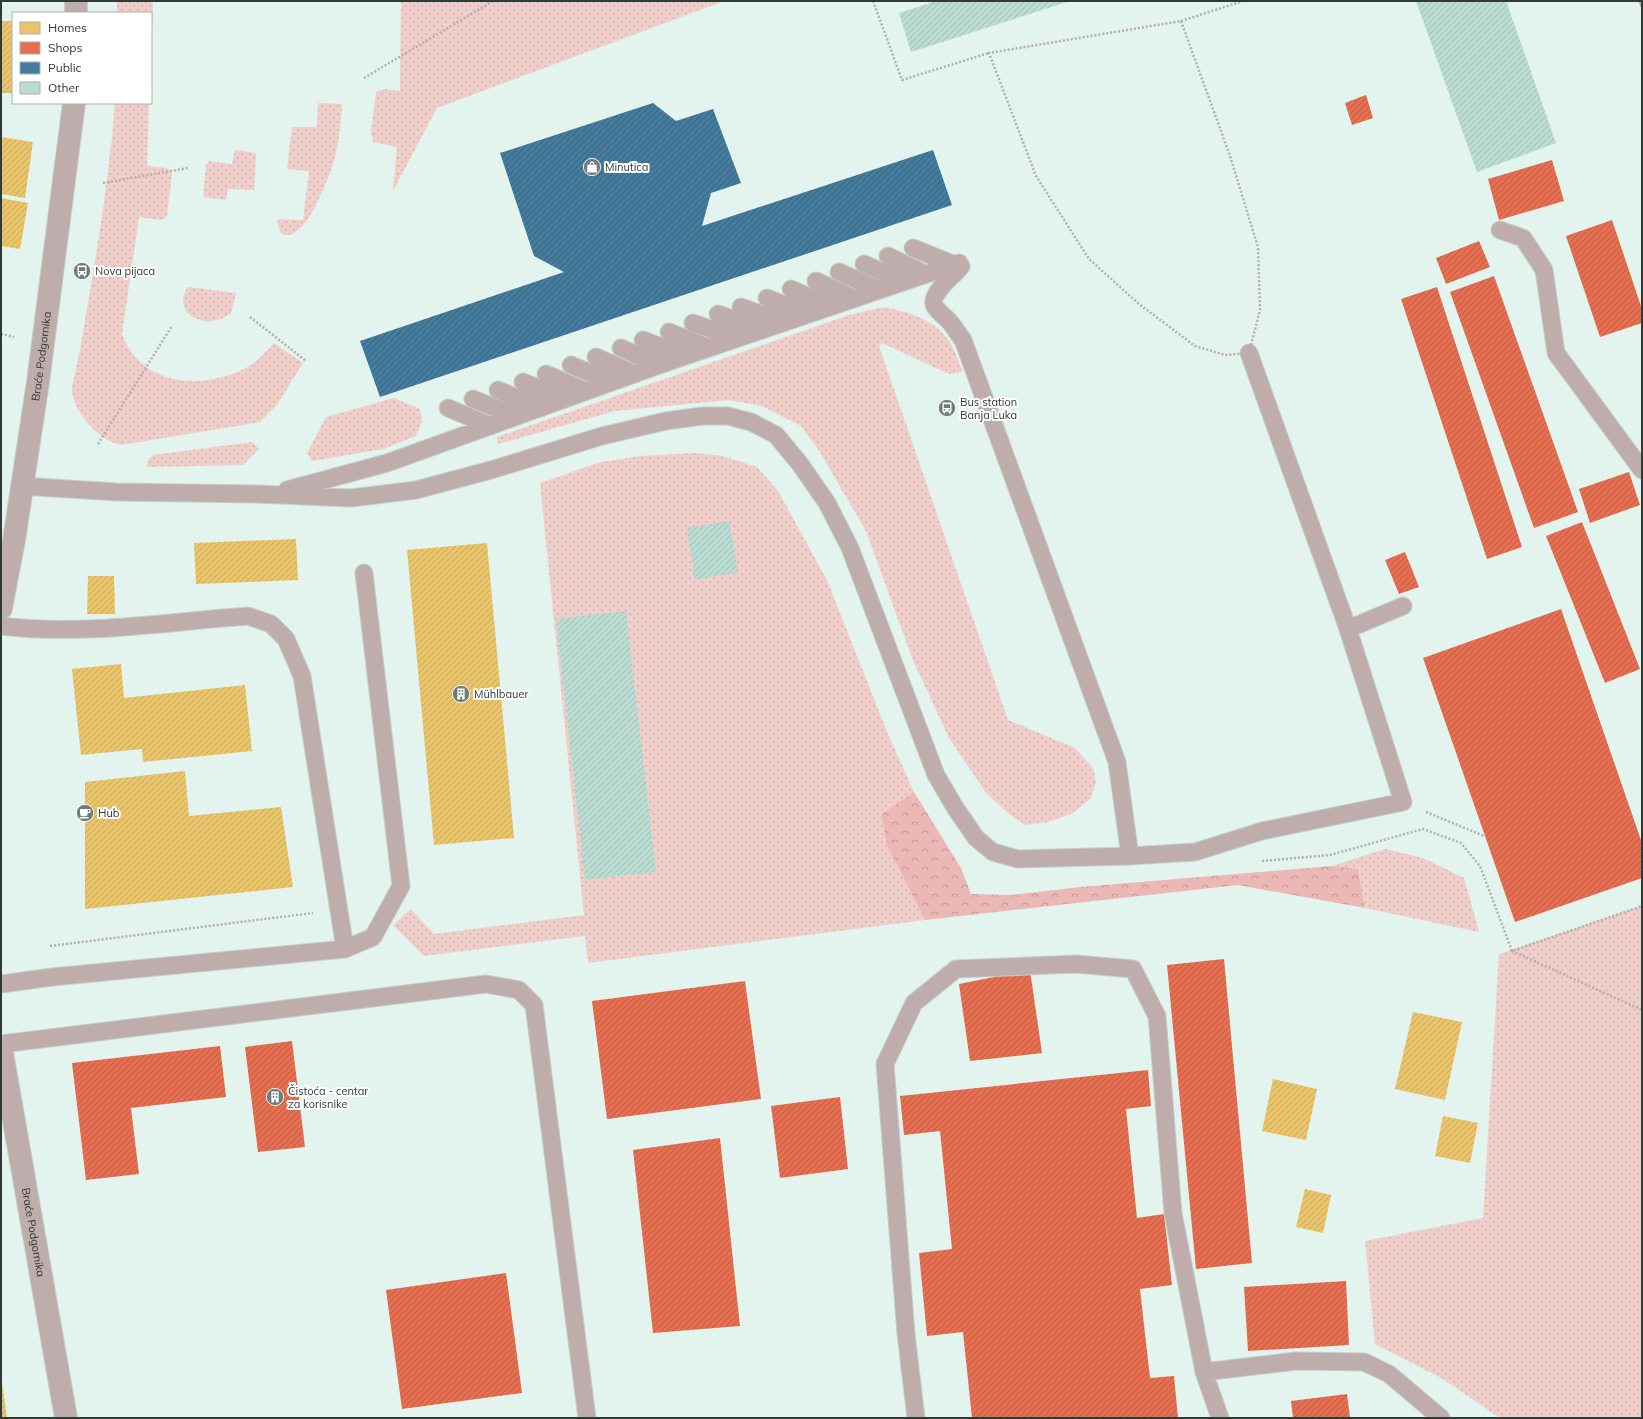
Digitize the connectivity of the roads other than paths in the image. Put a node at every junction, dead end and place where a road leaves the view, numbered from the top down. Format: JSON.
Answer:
{"nodes":[{"id":1,"x":76,"y":1,"type":"edge"},
{"id":2,"x":76,"y":12,"type":"edge"},
{"id":3,"x":74,"y":104,"type":"edge"},
{"id":4,"x":1500,"y":230,"type":"dead end"},
{"id":5,"x":914,"y":248,"type":"dead end"},
{"id":6,"x":888,"y":256,"type":"dead end"},
{"id":7,"x":864,"y":264,"type":"dead end"},
{"id":8,"x":953,"y":264,"type":"junction"},
{"id":9,"x":839,"y":272,"type":"dead end"},
{"id":10,"x":925,"y":274,"type":"junction"},
{"id":11,"x":816,"y":281,"type":"dead end"},
{"id":12,"x":903,"y":281,"type":"junction"},
{"id":13,"x":791,"y":289,"type":"dead end"},
{"id":14,"x":880,"y":290,"type":"junction"},
{"id":15,"x":767,"y":298,"type":"dead end"},
{"id":16,"x":854,"y":298,"type":"junction"},
{"id":17,"x":830,"y":306,"type":"junction"},
{"id":18,"x":741,"y":307,"type":"dead end"},
{"id":19,"x":718,"y":314,"type":"dead end"},
{"id":20,"x":807,"y":314,"type":"junction"},
{"id":21,"x":783,"y":322,"type":"junction"},
{"id":22,"x":694,"y":323,"type":"dead end"},
{"id":23,"x":762,"y":330,"type":"junction"},
{"id":24,"x":669,"y":332,"type":"dead end"},
{"id":25,"x":736,"y":338,"type":"junction"},
{"id":26,"x":643,"y":340,"type":"dead end"},
{"id":27,"x":621,"y":348,"type":"dead end"},
{"id":28,"x":709,"y":348,"type":"junction"},
{"id":29,"x":1249,"y":353,"type":"road end"},
{"id":30,"x":684,"y":356,"type":"junction"},
{"id":31,"x":596,"y":357,"type":"dead end"},
{"id":32,"x":659,"y":365,"type":"junction"},
{"id":33,"x":571,"y":366,"type":"dead end"},
{"id":34,"x":546,"y":374,"type":"dead end"},
{"id":35,"x":635,"y":374,"type":"junction"},
{"id":36,"x":523,"y":382,"type":"dead end"},
{"id":37,"x":612,"y":382,"type":"junction"},
{"id":38,"x":498,"y":390,"type":"dead end"},
{"id":39,"x":587,"y":391,"type":"junction"},
{"id":40,"x":474,"y":399,"type":"dead end"},
{"id":41,"x":565,"y":399,"type":"junction"},
{"id":42,"x":448,"y":408,"type":"dead end"},
{"id":43,"x":541,"y":408,"type":"junction"},
{"id":44,"x":516,"y":416,"type":"junction"},
{"id":45,"x":491,"y":426,"type":"junction"},
{"id":46,"x":1642,"y":470,"type":"edge"},
{"id":47,"x":21,"y":486,"type":"junction"},
{"id":48,"x":273,"y":494,"type":"junction"},
{"id":49,"x":364,"y":573,"type":"dead end"},
{"id":50,"x":4,"y":576,"type":"edge"},
{"id":51,"x":1403,"y":606,"type":"dead end"},
{"id":52,"x":1,"y":608,"type":"edge"},
{"id":53,"x":1,"y":626,"type":"edge"},
{"id":54,"x":1348,"y":629,"type":"junction"},
{"id":55,"x":1130,"y":856,"type":"junction"},
{"id":56,"x":345,"y":949,"type":"junction"},
{"id":57,"x":1,"y":984,"type":"edge"},
{"id":58,"x":1,"y":1044,"type":"edge"},
{"id":59,"x":1,"y":1047,"type":"edge"},
{"id":60,"x":1204,"y":1372,"type":"junction"},
{"id":61,"x":62,"y":1394,"type":"junction"},
{"id":62,"x":60,"y":1418,"type":"edge"},
{"id":63,"x":66,"y":1418,"type":"edge"},
{"id":64,"x":587,"y":1418,"type":"edge"},
{"id":65,"x":916,"y":1418,"type":"edge"},
{"id":66,"x":1220,"y":1418,"type":"edge"},
{"id":67,"x":1441,"y":1418,"type":"edge"}],
"edges":[{"from":1,"to":2,"type":"street"},
{"from":3,"to":47,"type":"street","name":"Braće Podgornika"},
{"from":4,"to":46,"type":"lane"},
{"from":5,"to":8,"type":"lane"},
{"from":6,"to":10,"type":"lane"},
{"from":7,"to":12,"type":"lane"},
{"from":8,"to":10,"type":"lane"},
{"from":8,"to":55,"type":"lane"},
{"from":9,"to":14,"type":"lane"},
{"from":10,"to":12,"type":"lane"},
{"from":11,"to":16,"type":"lane"},
{"from":12,"to":14,"type":"lane"},
{"from":13,"to":17,"type":"lane"},
{"from":14,"to":16,"type":"lane"},
{"from":15,"to":20,"type":"lane"},
{"from":16,"to":17,"type":"lane"},
{"from":17,"to":20,"type":"lane"},
{"from":18,"to":21,"type":"lane"},
{"from":19,"to":23,"type":"lane"},
{"from":20,"to":21,"type":"lane"},
{"from":21,"to":23,"type":"lane"},
{"from":22,"to":25,"type":"lane"},
{"from":23,"to":25,"type":"lane"},
{"from":24,"to":28,"type":"lane"},
{"from":25,"to":28,"type":"lane"},
{"from":26,"to":30,"type":"lane"},
{"from":27,"to":32,"type":"lane"},
{"from":28,"to":30,"type":"lane"},
{"from":29,"to":54,"type":"lane"},
{"from":30,"to":32,"type":"lane"},
{"from":31,"to":35,"type":"lane"},
{"from":32,"to":35,"type":"lane"},
{"from":33,"to":37,"type":"lane"},
{"from":34,"to":39,"type":"lane"},
{"from":35,"to":37,"type":"lane"},
{"from":36,"to":41,"type":"lane"},
{"from":37,"to":39,"type":"lane"},
{"from":38,"to":43,"type":"lane"},
{"from":39,"to":41,"type":"lane"},
{"from":40,"to":44,"type":"lane"},
{"from":41,"to":43,"type":"lane"},
{"from":42,"to":45,"type":"lane"},
{"from":43,"to":44,"type":"lane"},
{"from":44,"to":45,"type":"lane"},
{"from":45,"to":48,"type":"lane"},
{"from":47,"to":48,"type":"lane"},
{"from":47,"to":50,"type":"street","name":"Braće Podgornika"},
{"from":48,"to":55,"type":"lane"},
{"from":49,"to":56,"type":"lane"},
{"from":50,"to":52,"type":"street","name":"Braće Podgornika"},
{"from":51,"to":54,"type":"lane"},
{"from":53,"to":56,"type":"lane"},
{"from":54,"to":55,"type":"lane"},
{"from":56,"to":57,"type":"lane"},
{"from":58,"to":64,"type":"lane"},
{"from":59,"to":61,"type":"street","name":"Braće Podgornika"},
{"from":60,"to":65,"type":"lane"},
{"from":60,"to":66,"type":"lane"},
{"from":60,"to":67,"type":"lane"},
{"from":61,"to":62,"type":"street"},
{"from":61,"to":63,"type":"street","name":"Braće Podgornika"}]}
